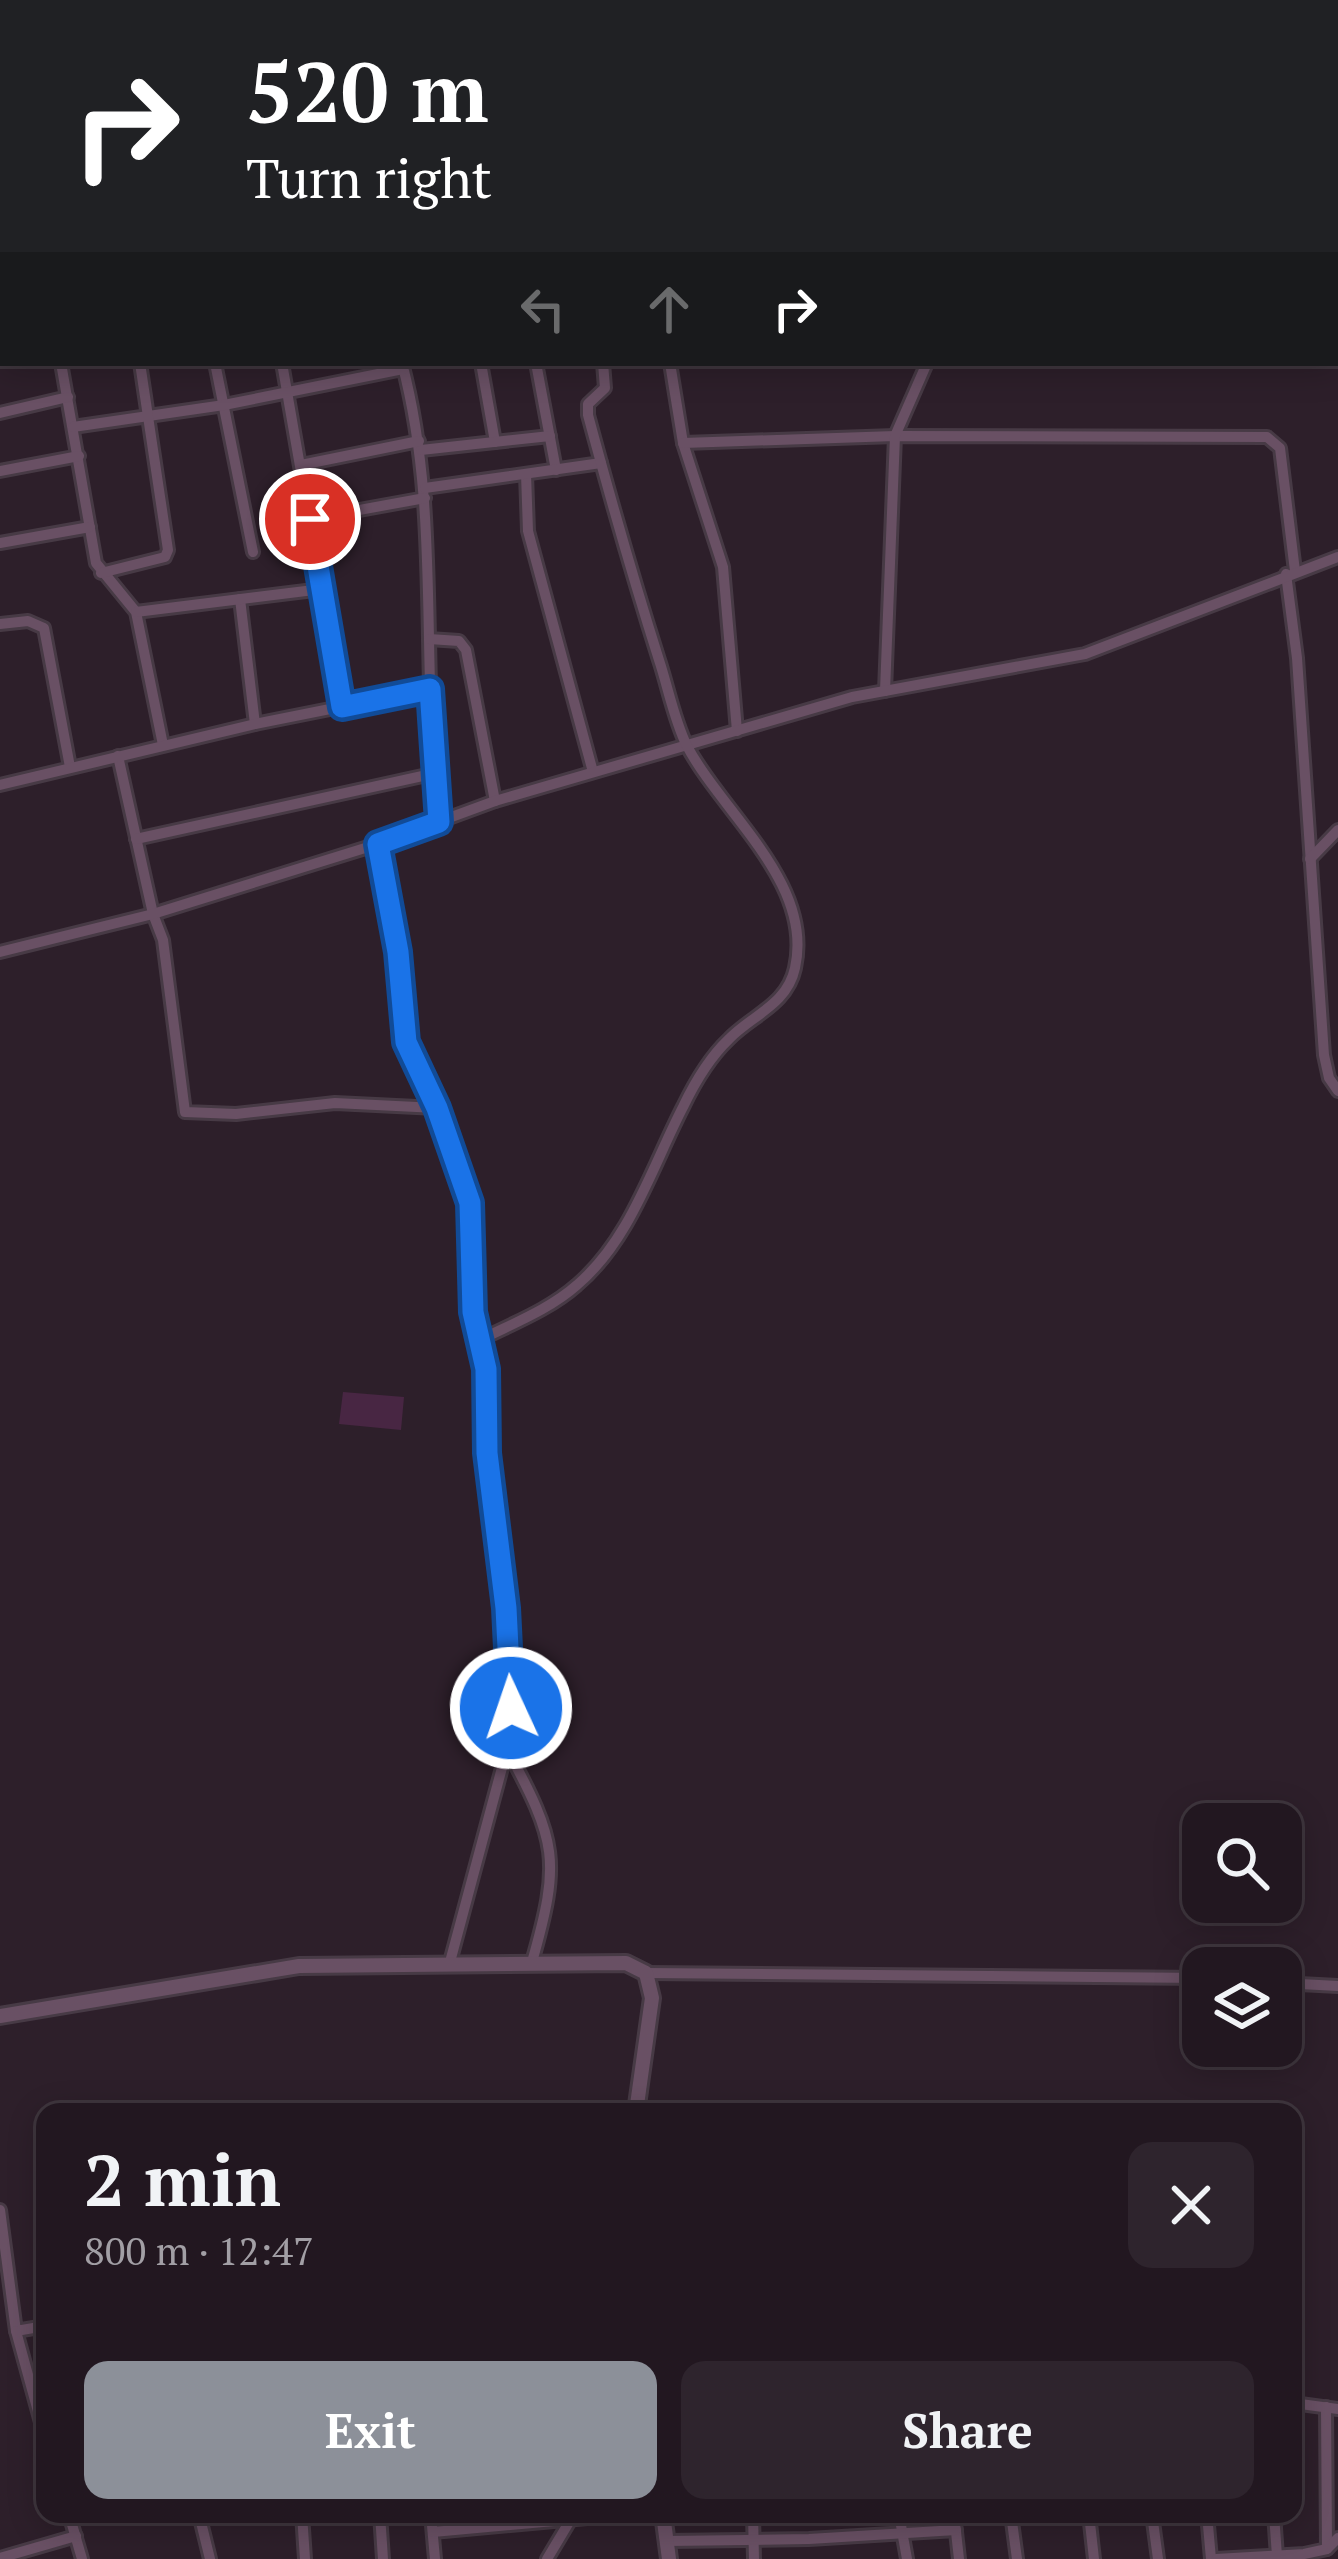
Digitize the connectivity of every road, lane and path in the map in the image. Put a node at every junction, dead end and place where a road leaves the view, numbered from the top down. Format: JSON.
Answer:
{"nodes":[{"id":1,"x":62,"y":366,"type":"edge"},
{"id":2,"x":141,"y":366,"type":"edge"},
{"id":3,"x":216,"y":366,"type":"edge"},
{"id":4,"x":283,"y":366,"type":"edge"},
{"id":5,"x":403,"y":366,"type":"edge"},
{"id":6,"x":482,"y":366,"type":"edge"},
{"id":7,"x":537,"y":366,"type":"edge"},
{"id":8,"x":603,"y":366,"type":"edge"},
{"id":9,"x":670,"y":366,"type":"edge"},
{"id":10,"x":926,"y":366,"type":"edge"},
{"id":11,"x":289,"y":391,"type":"junction"},
{"id":12,"x":68,"y":397,"type":"junction"},
{"id":13,"x":224,"y":405,"type":"junction"},
{"id":14,"x":0,"y":413,"type":"edge"},
{"id":15,"x":151,"y":416,"type":"junction"},
{"id":16,"x":74,"y":427,"type":"junction"},
{"id":17,"x":550,"y":436,"type":"junction"},
{"id":18,"x":895,"y":436,"type":"junction"},
{"id":19,"x":495,"y":442,"type":"junction"},
{"id":20,"x":683,"y":443,"type":"junction"},
{"id":21,"x":420,"y":446,"type":"junction"},
{"id":22,"x":79,"y":456,"type":"junction"},
{"id":23,"x":601,"y":464,"type":"junction"},
{"id":24,"x":301,"y":465,"type":"junction"},
{"id":25,"x":556,"y":470,"type":"junction"},
{"id":26,"x":0,"y":471,"type":"edge"},
{"id":27,"x":526,"y":474,"type":"junction"},
{"id":28,"x":425,"y":493,"type":"junction"},
{"id":29,"x":310,"y":519,"type":"junction"},
{"id":30,"x":90,"y":527,"type":"junction"},
{"id":31,"x":0,"y":543,"type":"edge"},
{"id":32,"x":253,"y":552,"type":"dead end"},
{"id":33,"x":1338,"y":557,"type":"edge"},
{"id":34,"x":101,"y":573,"type":"junction"},
{"id":35,"x":1291,"y":573,"type":"junction"},
{"id":36,"x":322,"y":589,"type":"junction"},
{"id":37,"x":239,"y":599,"type":"junction"},
{"id":38,"x":136,"y":612,"type":"junction"},
{"id":39,"x":0,"y":624,"type":"edge"},
{"id":40,"x":429,"y":639,"type":"junction"},
{"id":41,"x":430,"y":689,"type":"junction"},
{"id":42,"x":885,"y":691,"type":"junction"},
{"id":43,"x":342,"y":707,"type":"junction"},
{"id":44,"x":256,"y":724,"type":"junction"},
{"id":45,"x":737,"y":730,"type":"junction"},
{"id":46,"x":163,"y":745,"type":"junction"},
{"id":47,"x":686,"y":745,"type":"junction"},
{"id":48,"x":118,"y":756,"type":"junction"},
{"id":49,"x":70,"y":767,"type":"junction"},
{"id":50,"x":436,"y":772,"type":"junction"},
{"id":51,"x":593,"y":772,"type":"junction"},
{"id":52,"x":0,"y":785,"type":"edge"},
{"id":53,"x":495,"y":801,"type":"junction"},
{"id":54,"x":439,"y":822,"type":"junction"},
{"id":55,"x":1338,"y":830,"type":"edge"},
{"id":56,"x":136,"y":839,"type":"junction"},
{"id":57,"x":378,"y":844,"type":"junction"},
{"id":58,"x":1310,"y":859,"type":"junction"},
{"id":59,"x":153,"y":914,"type":"junction"},
{"id":60,"x":0,"y":952,"type":"edge"},
{"id":61,"x":1338,"y":1091,"type":"edge"},
{"id":62,"x":437,"y":1108,"type":"junction"},
{"id":63,"x":482,"y":1339,"type":"junction"},
{"id":64,"x":507,"y":1749,"type":"junction"},
{"id":65,"x":532,"y":1962,"type":"junction"},
{"id":66,"x":450,"y":1963,"type":"junction"},
{"id":67,"x":646,"y":1973,"type":"junction"},
{"id":68,"x":1182,"y":1978,"type":"edge"},
{"id":69,"x":1302,"y":1984,"type":"edge"},
{"id":70,"x":1338,"y":1986,"type":"edge"},
{"id":71,"x":0,"y":2016,"type":"edge"},
{"id":72,"x":637,"y":2103,"type":"edge"},
{"id":73,"x":0,"y":2210,"type":"edge"},
{"id":74,"x":36,"y":2328,"type":"edge"},
{"id":75,"x":16,"y":2331,"type":"junction"},
{"id":76,"x":36,"y":2404,"type":"edge"},
{"id":77,"x":1302,"y":2404,"type":"edge"},
{"id":78,"x":1332,"y":2408,"type":"edge"},
{"id":79,"x":72,"y":2523,"type":"edge"},
{"id":80,"x":201,"y":2523,"type":"edge"},
{"id":81,"x":303,"y":2523,"type":"edge"},
{"id":82,"x":381,"y":2523,"type":"edge"},
{"id":83,"x":432,"y":2523,"type":"edge"},
{"id":84,"x":484,"y":2523,"type":"edge"},
{"id":85,"x":569,"y":2523,"type":"edge"},
{"id":86,"x":664,"y":2523,"type":"edge"},
{"id":87,"x":753,"y":2523,"type":"edge"},
{"id":88,"x":901,"y":2523,"type":"edge"},
{"id":89,"x":955,"y":2523,"type":"edge"},
{"id":90,"x":1012,"y":2523,"type":"edge"},
{"id":91,"x":1090,"y":2523,"type":"edge"},
{"id":92,"x":1153,"y":2523,"type":"edge"},
{"id":93,"x":1209,"y":2523,"type":"edge"},
{"id":94,"x":1275,"y":2523,"type":"edge"},
{"id":95,"x":956,"y":2530,"type":"junction"},
{"id":96,"x":434,"y":2532,"type":"junction"},
{"id":97,"x":903,"y":2533,"type":"junction"},
{"id":98,"x":76,"y":2536,"type":"junction"},
{"id":99,"x":1338,"y":2538,"type":"edge"},
{"id":100,"x":754,"y":2539,"type":"junction"},
{"id":101,"x":667,"y":2541,"type":"junction"},
{"id":102,"x":1328,"y":2549,"type":"junction"},
{"id":103,"x":1277,"y":2556,"type":"junction"},
{"id":104,"x":0,"y":2558,"type":"edge"},
{"id":105,"x":82,"y":2559,"type":"edge"},
{"id":106,"x":210,"y":2559,"type":"edge"},
{"id":107,"x":305,"y":2559,"type":"edge"},
{"id":108,"x":383,"y":2559,"type":"edge"},
{"id":109,"x":435,"y":2559,"type":"edge"},
{"id":110,"x":547,"y":2559,"type":"edge"},
{"id":111,"x":670,"y":2559,"type":"edge"},
{"id":112,"x":754,"y":2559,"type":"edge"},
{"id":113,"x":907,"y":2559,"type":"edge"},
{"id":114,"x":959,"y":2559,"type":"edge"},
{"id":115,"x":1017,"y":2559,"type":"edge"},
{"id":116,"x":1094,"y":2559,"type":"edge"},
{"id":117,"x":1158,"y":2559,"type":"edge"},
{"id":118,"x":1214,"y":2559,"type":"edge"}],
"edges":[{"from":1,"to":12,"type":"street"},
{"from":2,"to":15,"type":"street"},
{"from":3,"to":13,"type":"street"},
{"from":4,"to":11,"type":"street"},
{"from":5,"to":11,"type":"street"},
{"from":5,"to":21,"type":"street"},
{"from":6,"to":19,"type":"street"},
{"from":7,"to":17,"type":"street"},
{"from":8,"to":23,"type":"street"},
{"from":9,"to":20,"type":"street"},
{"from":10,"to":18,"type":"street"},
{"from":11,"to":13,"type":"street"},
{"from":11,"to":24,"type":"street"},
{"from":12,"to":14,"type":"street"},
{"from":12,"to":16,"type":"street"},
{"from":13,"to":15,"type":"street"},
{"from":13,"to":32,"type":"street"},
{"from":15,"to":16,"type":"street"},
{"from":15,"to":34,"type":"street"},
{"from":16,"to":22,"type":"street"},
{"from":17,"to":19,"type":"street"},
{"from":17,"to":25,"type":"street"},
{"from":18,"to":20,"type":"street"},
{"from":18,"to":35,"type":"street"},
{"from":18,"to":42,"type":"street"},
{"from":19,"to":21,"type":"street"},
{"from":20,"to":45,"type":"street"},
{"from":21,"to":24,"type":"street"},
{"from":21,"to":28,"type":"street"},
{"from":22,"to":26,"type":"street"},
{"from":22,"to":30,"type":"street"},
{"from":23,"to":25,"type":"street"},
{"from":23,"to":47,"type":"street"},
{"from":24,"to":29,"type":"street"},
{"from":25,"to":27,"type":"street"},
{"from":27,"to":28,"type":"street"},
{"from":27,"to":51,"type":"street"},
{"from":28,"to":29,"type":"street"},
{"from":28,"to":40,"type":"street"},
{"from":29,"to":36,"type":"street"},
{"from":30,"to":31,"type":"street"},
{"from":30,"to":34,"type":"street"},
{"from":33,"to":35,"type":"street"},
{"from":34,"to":38,"type":"street"},
{"from":35,"to":42,"type":"street"},
{"from":35,"to":58,"type":"street"},
{"from":36,"to":37,"type":"street"},
{"from":36,"to":43,"type":"street"},
{"from":37,"to":38,"type":"street"},
{"from":37,"to":44,"type":"street"},
{"from":38,"to":46,"type":"street"},
{"from":39,"to":49,"type":"street"},
{"from":40,"to":41,"type":"street"},
{"from":40,"to":53,"type":"street"},
{"from":41,"to":43,"type":"street"},
{"from":41,"to":50,"type":"street"},
{"from":42,"to":45,"type":"street"},
{"from":43,"to":44,"type":"street"},
{"from":44,"to":46,"type":"street"},
{"from":45,"to":47,"type":"street"},
{"from":46,"to":48,"type":"street"},
{"from":47,"to":51,"type":"street"},
{"from":47,"to":63,"type":"street"},
{"from":48,"to":49,"type":"street"},
{"from":48,"to":56,"type":"street"},
{"from":49,"to":52,"type":"street"},
{"from":50,"to":54,"type":"street"},
{"from":50,"to":56,"type":"street"},
{"from":51,"to":53,"type":"street"},
{"from":53,"to":54,"type":"street"},
{"from":54,"to":57,"type":"street"},
{"from":55,"to":58,"type":"street"},
{"from":56,"to":59,"type":"street"},
{"from":57,"to":59,"type":"street"},
{"from":57,"to":62,"type":"street"},
{"from":58,"to":61,"type":"street"},
{"from":59,"to":60,"type":"street"},
{"from":59,"to":62,"type":"street"},
{"from":62,"to":63,"type":"street"},
{"from":63,"to":64,"type":"street"},
{"from":64,"to":65,"type":"street"},
{"from":64,"to":66,"type":"street"},
{"from":65,"to":66,"type":"street"},
{"from":65,"to":67,"type":"street"},
{"from":66,"to":71,"type":"street"},
{"from":67,"to":68,"type":"street"},
{"from":67,"to":72,"type":"street"},
{"from":69,"to":70,"type":"street"},
{"from":73,"to":75,"type":"street"},
{"from":74,"to":75,"type":"street"},
{"from":75,"to":76,"type":"street"},
{"from":77,"to":78,"type":"street"},
{"from":78,"to":102,"type":"street"},
{"from":79,"to":98,"type":"street"},
{"from":80,"to":106,"type":"street"},
{"from":81,"to":107,"type":"street"},
{"from":82,"to":108,"type":"street"},
{"from":83,"to":96,"type":"street"},
{"from":84,"to":96,"type":"street"},
{"from":85,"to":110,"type":"street"},
{"from":86,"to":101,"type":"street"},
{"from":87,"to":100,"type":"street"},
{"from":88,"to":97,"type":"street"},
{"from":89,"to":95,"type":"street"},
{"from":90,"to":115,"type":"street"},
{"from":91,"to":116,"type":"street"},
{"from":92,"to":117,"type":"street"},
{"from":93,"to":118,"type":"street"},
{"from":94,"to":103,"type":"street"},
{"from":95,"to":97,"type":"street"},
{"from":95,"to":114,"type":"street"},
{"from":96,"to":109,"type":"street"},
{"from":97,"to":100,"type":"street"},
{"from":97,"to":113,"type":"street"},
{"from":98,"to":104,"type":"street"},
{"from":98,"to":105,"type":"street"},
{"from":99,"to":102,"type":"street"},
{"from":100,"to":101,"type":"street"},
{"from":100,"to":112,"type":"street"},
{"from":101,"to":111,"type":"street"},
{"from":102,"to":103,"type":"street"},
{"from":103,"to":118,"type":"street"}]}
